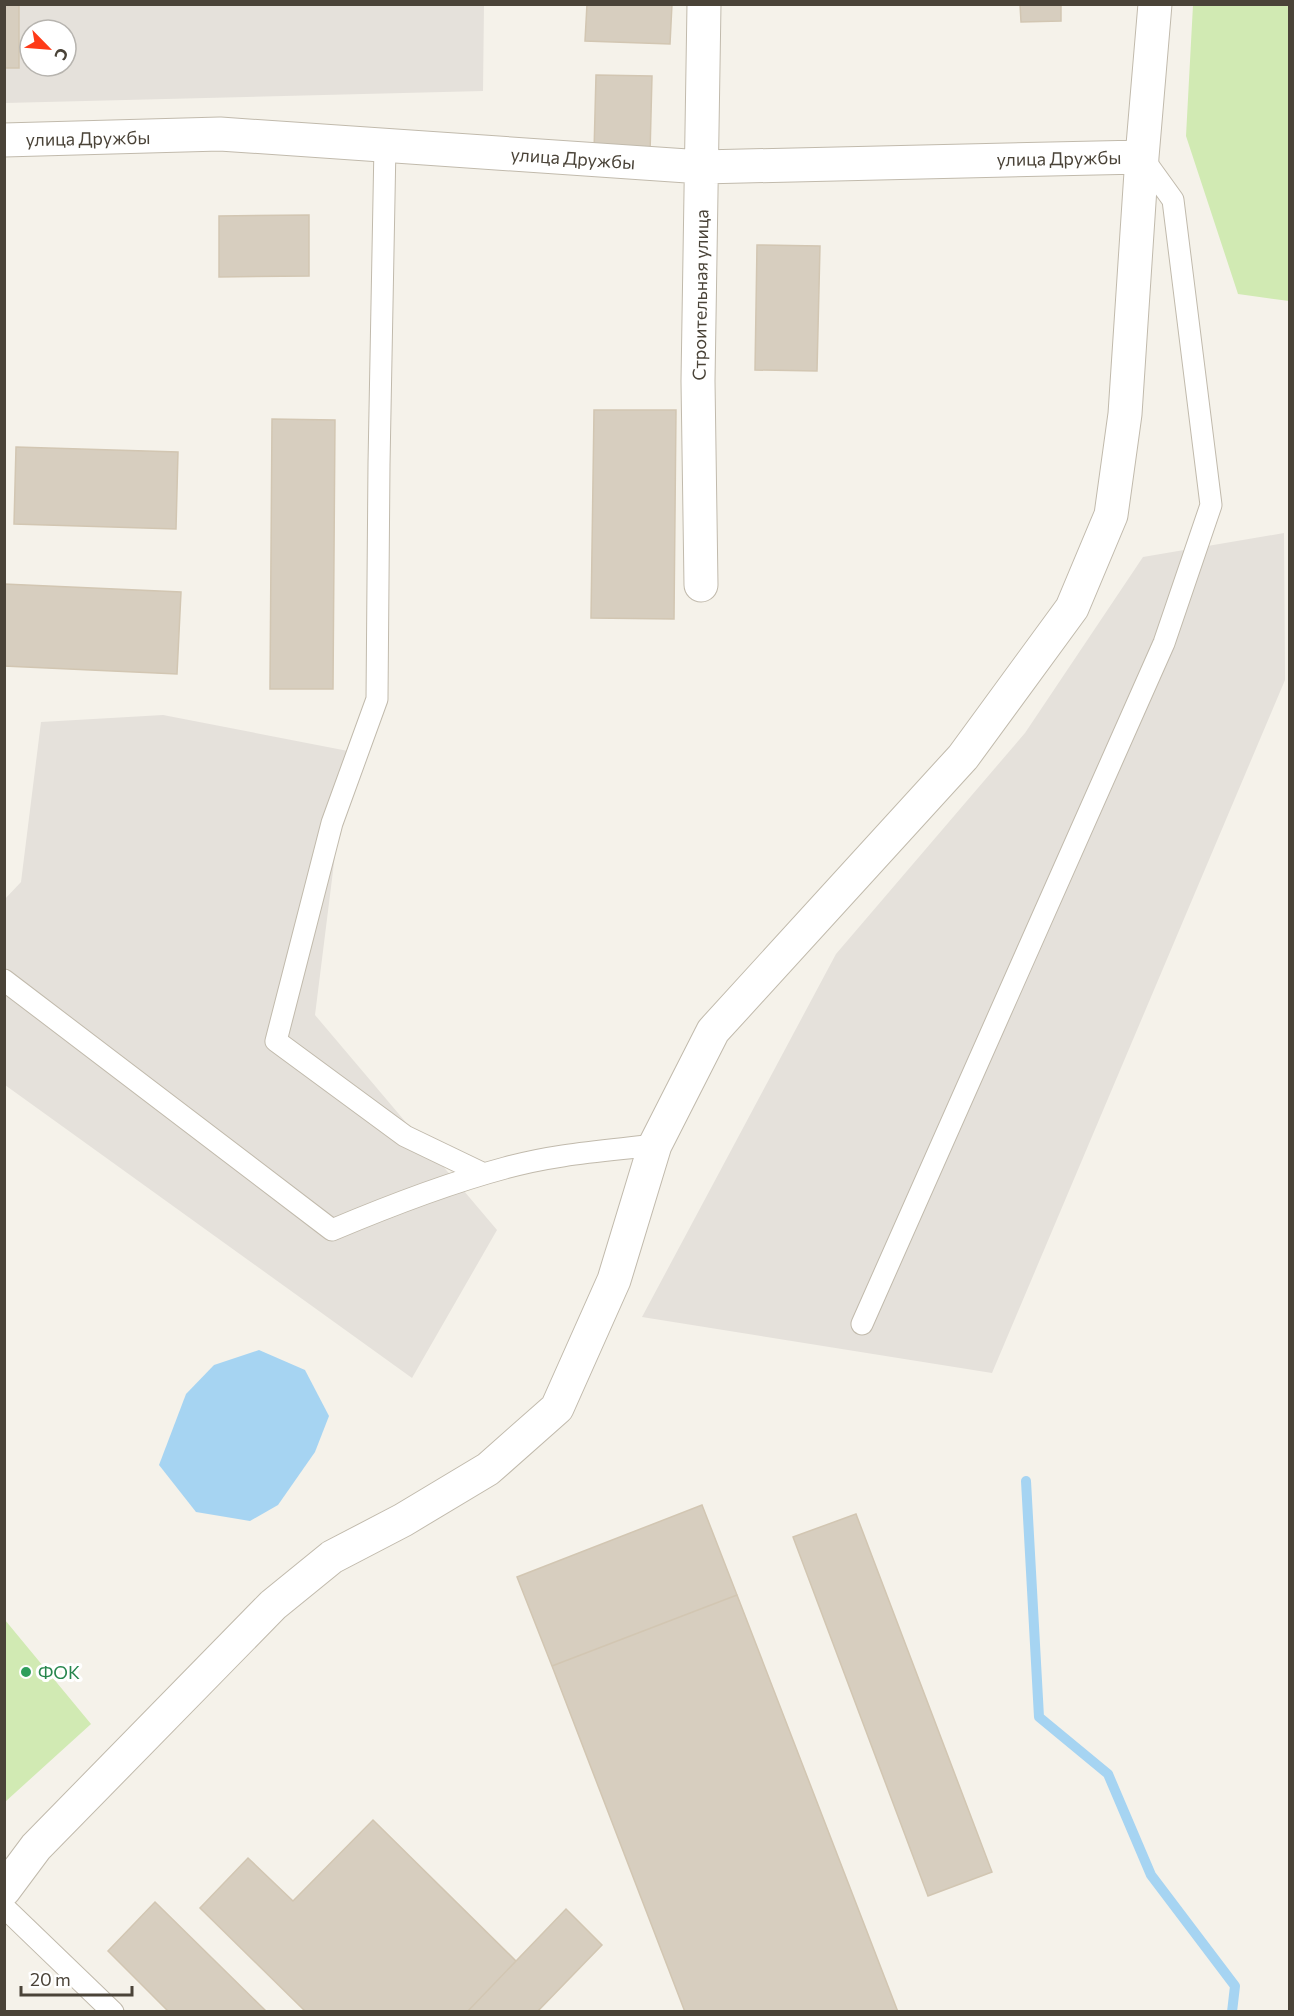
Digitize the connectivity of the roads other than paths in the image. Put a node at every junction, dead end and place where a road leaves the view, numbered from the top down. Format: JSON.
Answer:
{"nodes":[{"id":1,"x":704,"y":4,"type":"edge"},
{"id":2,"x":1155,"y":4,"type":"edge"},
{"id":3,"x":4,"y":140,"type":"edge"},
{"id":4,"x":385,"y":146,"type":"junction"},
{"id":5,"x":1142,"y":157,"type":"junction"},
{"id":6,"x":702,"y":167,"type":"junction"},
{"id":7,"x":701,"y":585,"type":"dead end"},
{"id":8,"x":4,"y":980,"type":"edge"},
{"id":9,"x":655,"y":1145,"type":"junction"},
{"id":10,"x":484,"y":1174,"type":"junction"},
{"id":11,"x":862,"y":1324,"type":"dead end"},
{"id":12,"x":4,"y":1890,"type":"edge"},
{"id":13,"x":4,"y":1907,"type":"edge"},
{"id":14,"x":113,"y":2012,"type":"edge"}],
"edges":[{"from":1,"to":6,"type":"street","name":"Строительная улица"},
{"from":2,"to":5,"type":"street"},
{"from":3,"to":4,"type":"street","name":"улица Дружбы"},
{"from":4,"to":6,"type":"street","name":"улица Дружбы"},
{"from":4,"to":10,"type":"lane"},
{"from":5,"to":6,"type":"street","name":"улица Дружбы"},
{"from":5,"to":9,"type":"street"},
{"from":5,"to":11,"type":"lane"},
{"from":6,"to":7,"type":"street","name":"Строительная улица"},
{"from":8,"to":10,"type":"lane"},
{"from":9,"to":10,"type":"lane"},
{"from":9,"to":12,"type":"street"},
{"from":13,"to":14,"type":"lane"}]}
